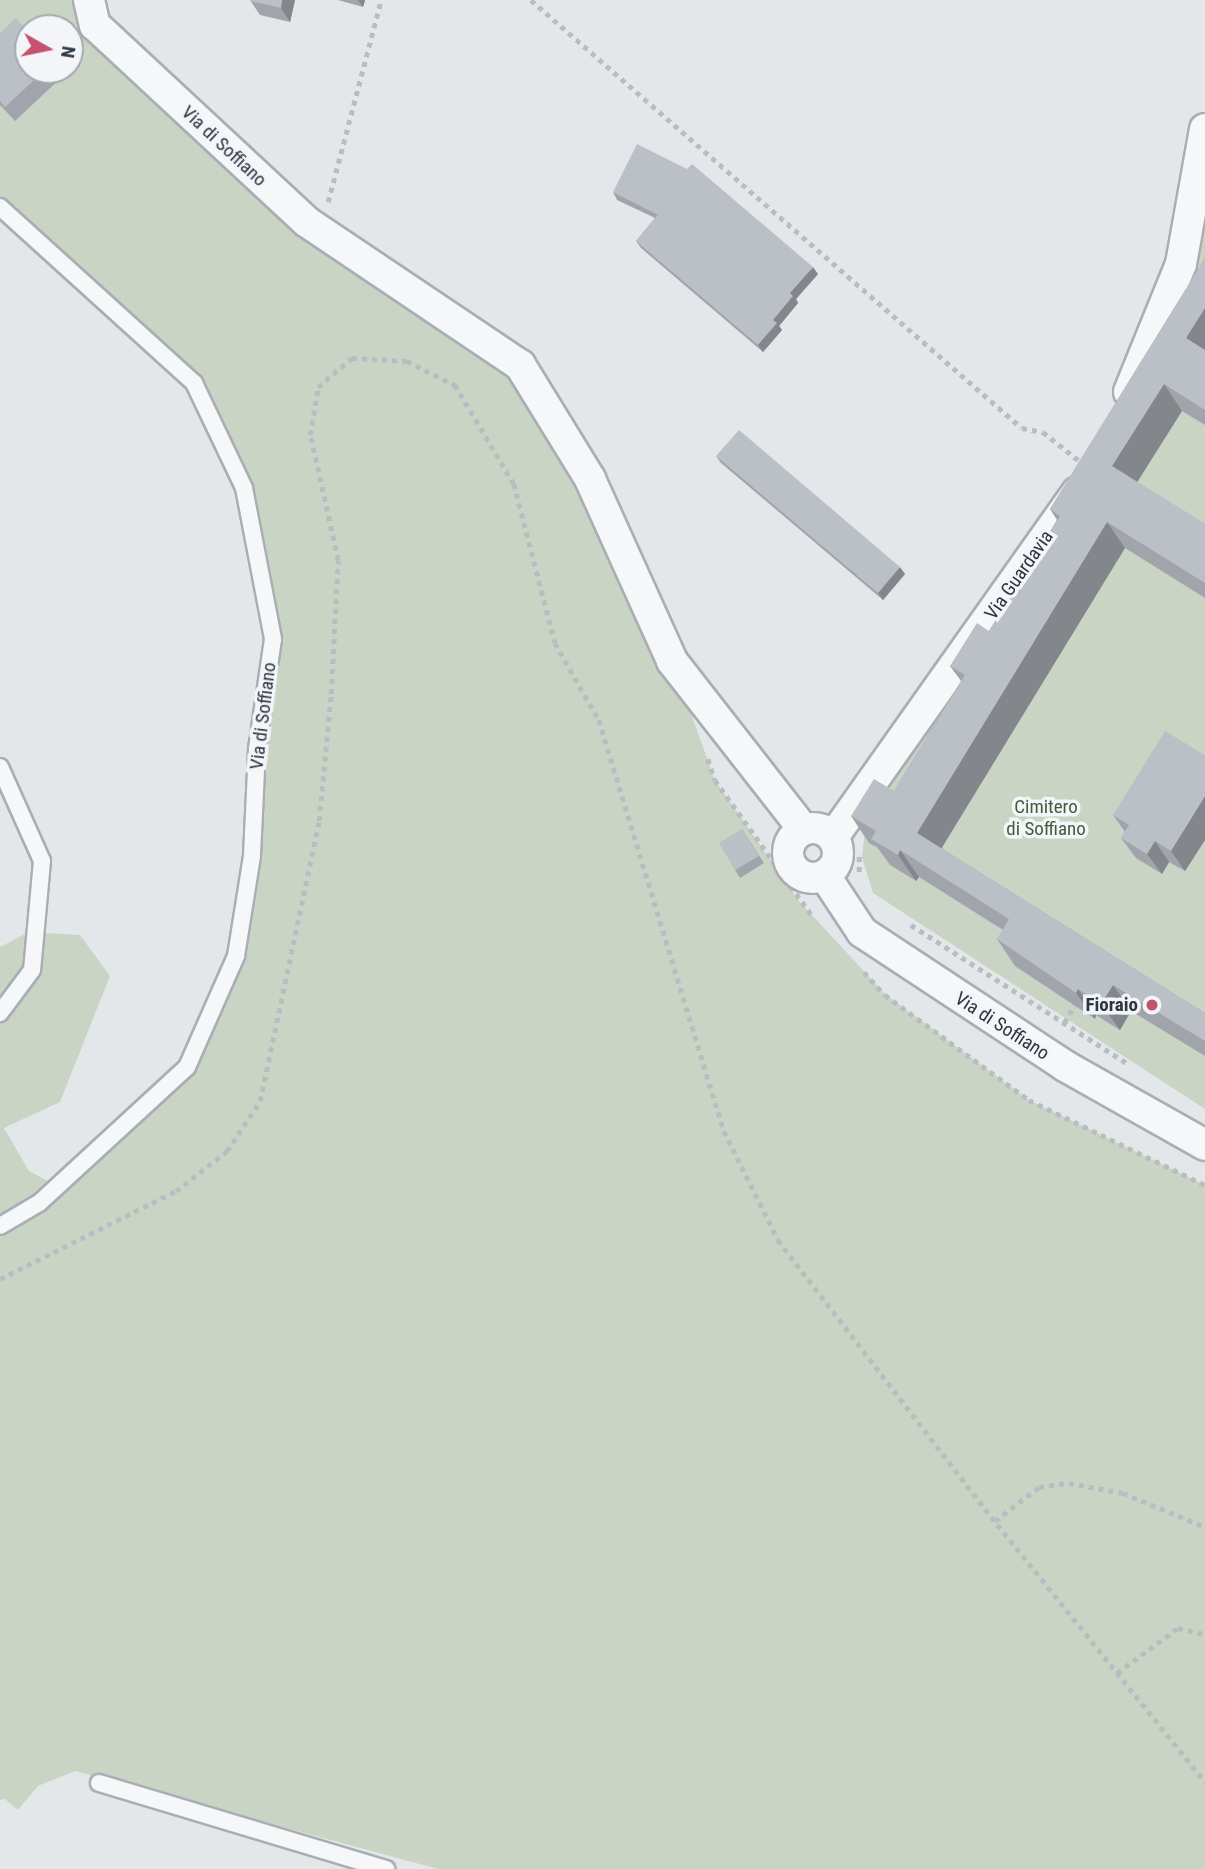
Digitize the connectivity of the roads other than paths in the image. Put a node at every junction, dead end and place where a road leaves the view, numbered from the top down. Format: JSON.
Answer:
{"nodes":[{"id":1,"x":89,"y":0,"type":"edge"},
{"id":2,"x":1205,"y":129,"type":"edge"},
{"id":3,"x":0,"y":207,"type":"edge"},
{"id":4,"x":8,"y":226,"type":"edge"},
{"id":5,"x":1115,"y":421,"type":"edge"},
{"id":6,"x":1091,"y":470,"type":"edge"},
{"id":7,"x":0,"y":767,"type":"edge"},
{"id":8,"x":804,"y":830,"type":"junction"},
{"id":9,"x":846,"y":842,"type":"junction"},
{"id":10,"x":825,"y":876,"type":"junction"},
{"id":11,"x":0,"y":1013,"type":"edge"},
{"id":12,"x":1205,"y":1145,"type":"edge"},
{"id":13,"x":0,"y":1226,"type":"edge"},
{"id":14,"x":99,"y":1783,"type":"dead end"},
{"id":15,"x":386,"y":1869,"type":"edge"}],
"edges":[{"from":1,"to":8,"type":"street","name":"Via di Soffiano"},
{"from":2,"to":5,"type":"street"},
{"from":3,"to":4,"type":"lane","name":"Via di Soffiano"},
{"from":4,"to":13,"type":"lane","name":"Via di Soffiano"},
{"from":6,"to":9,"type":"street","name":"Via Guardavia"},
{"from":7,"to":11,"type":"lane"},
{"from":8,"to":9,"type":"street"},
{"from":8,"to":10,"type":"street"},
{"from":9,"to":10,"type":"street"},
{"from":10,"to":12,"type":"street","name":"Via di Soffiano"},
{"from":14,"to":15,"type":"lane"}]}
